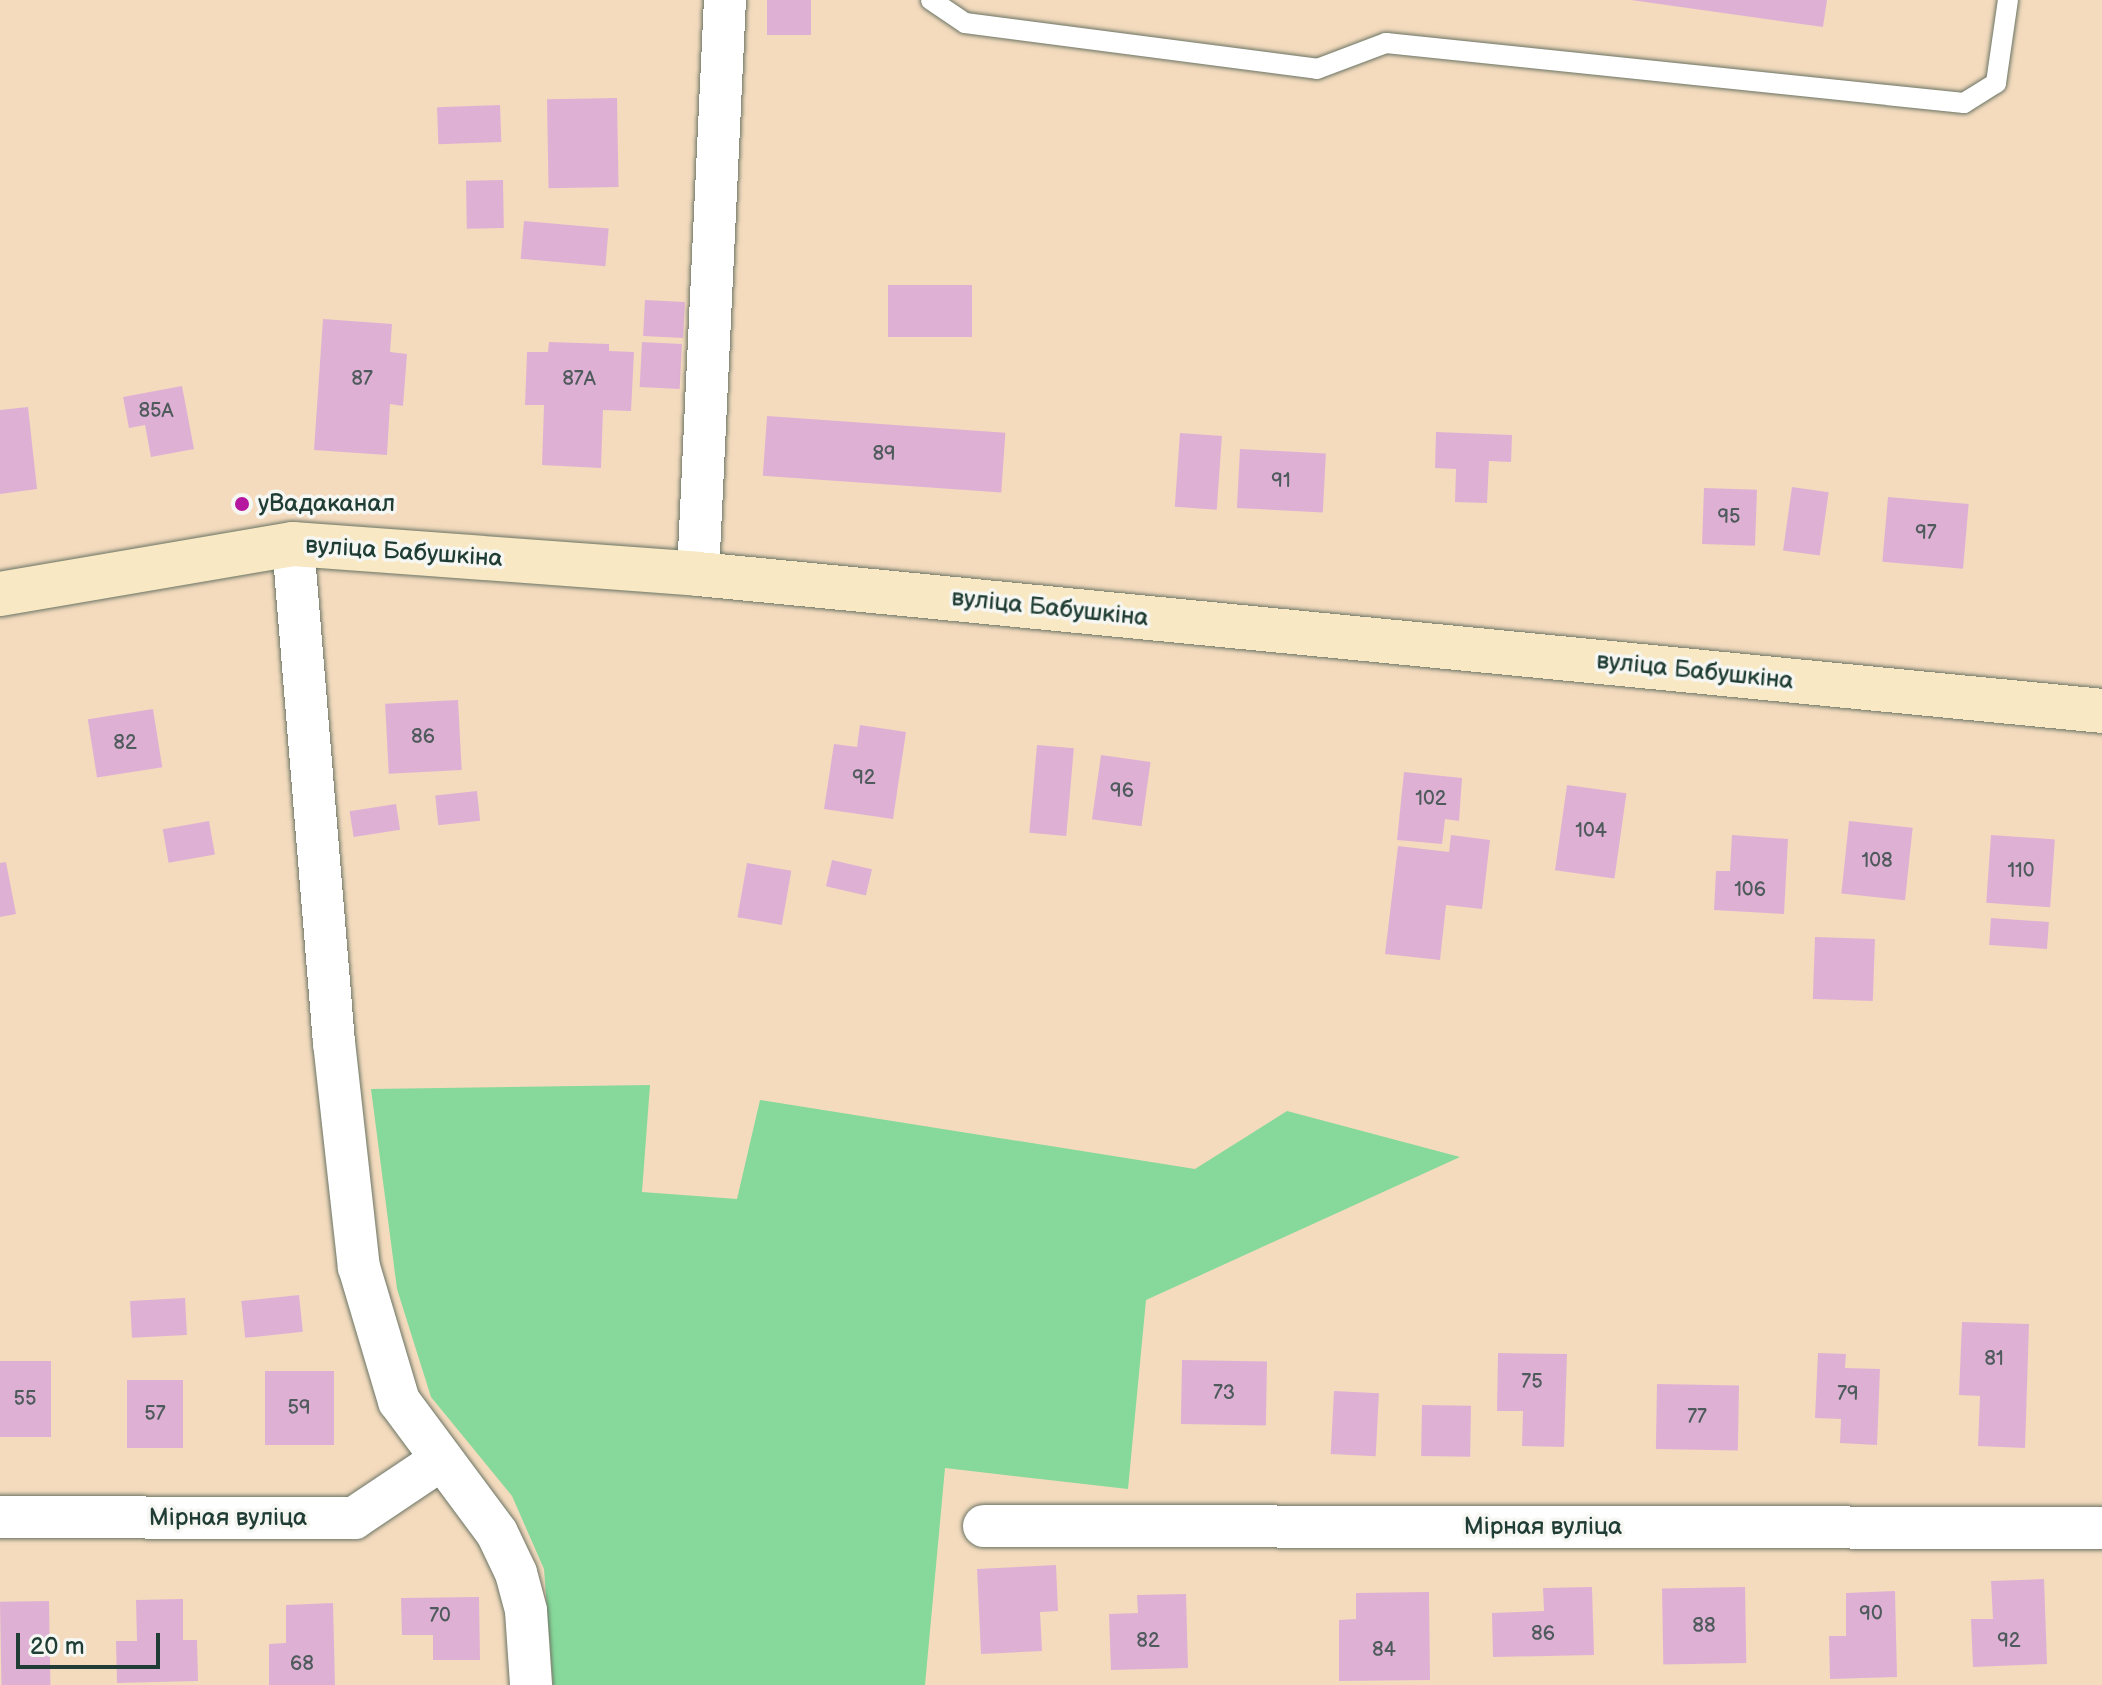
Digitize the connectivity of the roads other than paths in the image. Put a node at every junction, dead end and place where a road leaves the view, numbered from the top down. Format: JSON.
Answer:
{"nodes":[{"id":1,"x":725,"y":0,"type":"edge"},
{"id":2,"x":931,"y":0,"type":"edge"},
{"id":3,"x":2008,"y":0,"type":"edge"},
{"id":4,"x":293,"y":544,"type":"junction"},
{"id":5,"x":698,"y":574,"type":"junction"},
{"id":6,"x":0,"y":594,"type":"edge"},
{"id":7,"x":2102,"y":711,"type":"edge"},
{"id":8,"x":439,"y":1461,"type":"junction"},
{"id":9,"x":0,"y":1517,"type":"edge"},
{"id":10,"x":984,"y":1526,"type":"dead end"},
{"id":11,"x":2102,"y":1528,"type":"edge"},
{"id":12,"x":531,"y":1685,"type":"edge"}],
"edges":[{"from":1,"to":5,"type":"street"},
{"from":2,"to":3,"type":"lane"},
{"from":4,"to":5,"type":"street","name":"вуліца Бабушкіна"},
{"from":4,"to":6,"type":"street","name":"вуліца Бабушкіна"},
{"from":4,"to":8,"type":"street"},
{"from":5,"to":7,"type":"street","name":"вуліца Бабушкіна"},
{"from":8,"to":9,"type":"street","name":"Мірная вуліца"},
{"from":8,"to":12,"type":"street"},
{"from":10,"to":11,"type":"street","name":"Мірная вуліца"}]}
